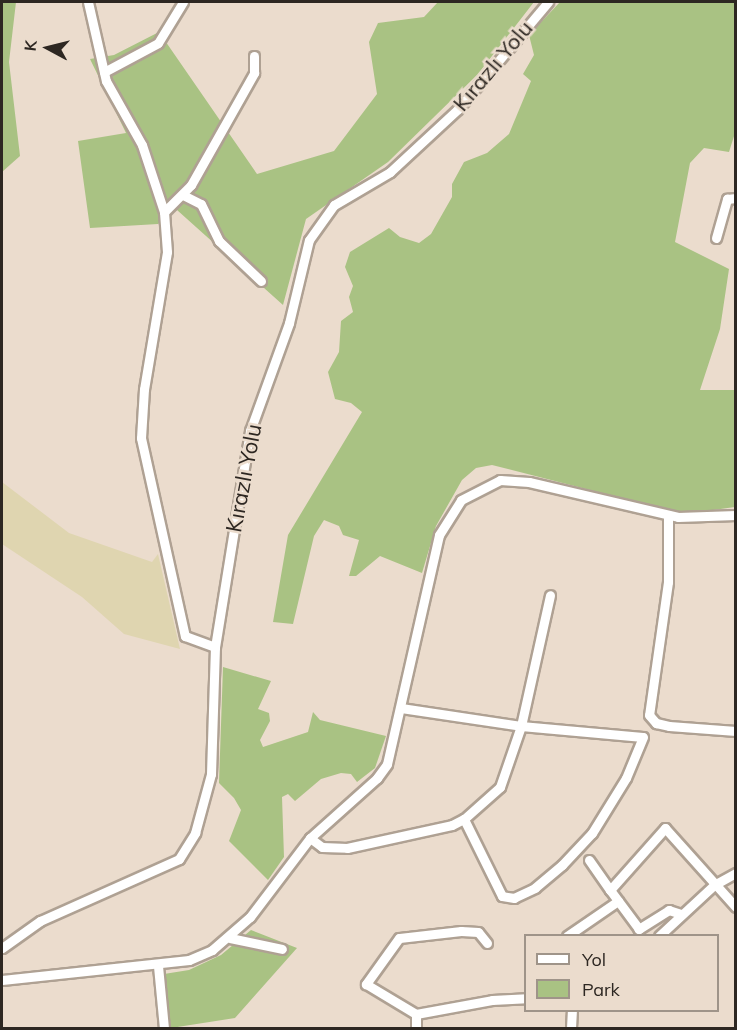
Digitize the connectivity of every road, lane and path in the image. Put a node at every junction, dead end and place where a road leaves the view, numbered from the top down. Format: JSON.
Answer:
{"nodes":[{"id":1,"x":88,"y":2,"type":"edge"},
{"id":2,"x":183,"y":2,"type":"edge"},
{"id":3,"x":548,"y":2,"type":"edge"},
{"id":4,"x":254,"y":56,"type":"dead end"},
{"id":5,"x":104,"y":72,"type":"junction"},
{"id":6,"x":183,"y":195,"type":"junction"},
{"id":7,"x":735,"y":198,"type":"edge"},
{"id":8,"x":164,"y":212,"type":"junction"},
{"id":9,"x":716,"y":238,"type":"dead end"},
{"id":10,"x":261,"y":282,"type":"dead end"},
{"id":11,"x":668,"y":515,"type":"junction"},
{"id":12,"x":735,"y":515,"type":"edge"},
{"id":13,"x":550,"y":595,"type":"dead end"},
{"id":14,"x":215,"y":647,"type":"junction"},
{"id":15,"x":401,"y":708,"type":"junction"},
{"id":16,"x":521,"y":726,"type":"junction"},
{"id":17,"x":735,"y":731,"type":"edge"},
{"id":18,"x":464,"y":819,"type":"junction"},
{"id":19,"x":310,"y":838,"type":"junction"},
{"id":20,"x":589,"y":861,"type":"dead end"},
{"id":21,"x":735,"y":873,"type":"edge"},
{"id":22,"x":714,"y":885,"type":"junction"},
{"id":23,"x":610,"y":890,"type":"junction"},
{"id":24,"x":618,"y":901,"type":"junction"},
{"id":25,"x":735,"y":907,"type":"edge"},
{"id":26,"x":681,"y":914,"type":"junction"},
{"id":27,"x":570,"y":934,"type":"edge"},
{"id":28,"x":661,"y":934,"type":"edge"},
{"id":29,"x":230,"y":938,"type":"junction"},
{"id":30,"x":487,"y":943,"type":"dead end"},
{"id":31,"x":2,"y":948,"type":"edge"},
{"id":32,"x":282,"y":949,"type":"dead end"},
{"id":33,"x":158,"y":966,"type":"junction"},
{"id":34,"x":2,"y":980,"type":"edge"},
{"id":35,"x":524,"y":998,"type":"edge"},
{"id":36,"x":572,"y":1012,"type":"edge"},
{"id":37,"x":416,"y":1014,"type":"junction"},
{"id":38,"x":164,"y":1029,"type":"edge"},
{"id":39,"x":416,"y":1029,"type":"edge"},
{"id":40,"x":571,"y":1029,"type":"edge"}],
"edges":[{"from":1,"to":5,"type":"street"},
{"from":2,"to":5,"type":"street"},
{"from":3,"to":14,"type":"street","name":"Kırazlı Yolu"},
{"from":4,"to":6,"type":"street"},
{"from":5,"to":8,"type":"street"},
{"from":6,"to":8,"type":"street"},
{"from":6,"to":10,"type":"street"},
{"from":7,"to":9,"type":"street"},
{"from":8,"to":14,"type":"street"},
{"from":11,"to":12,"type":"street"},
{"from":11,"to":15,"type":"street"},
{"from":11,"to":17,"type":"street"},
{"from":13,"to":16,"type":"street"},
{"from":14,"to":31,"type":"street","name":"Kırazlı Yolu"},
{"from":15,"to":16,"type":"street"},
{"from":15,"to":19,"type":"street"},
{"from":16,"to":18,"type":"street"},
{"from":16,"to":18,"type":"street"},
{"from":18,"to":19,"type":"street"},
{"from":19,"to":29,"type":"street"},
{"from":20,"to":23,"type":"street"},
{"from":21,"to":22,"type":"street"},
{"from":22,"to":23,"type":"street"},
{"from":22,"to":25,"type":"street"},
{"from":22,"to":26,"type":"street"},
{"from":23,"to":24,"type":"street"},
{"from":24,"to":26,"type":"street"},
{"from":24,"to":27,"type":"street"},
{"from":26,"to":28,"type":"street"},
{"from":29,"to":32,"type":"street"},
{"from":29,"to":33,"type":"street"},
{"from":30,"to":37,"type":"street"},
{"from":33,"to":34,"type":"street"},
{"from":33,"to":38,"type":"street"},
{"from":35,"to":37,"type":"street"},
{"from":36,"to":40,"type":"street"},
{"from":37,"to":39,"type":"street"}]}
